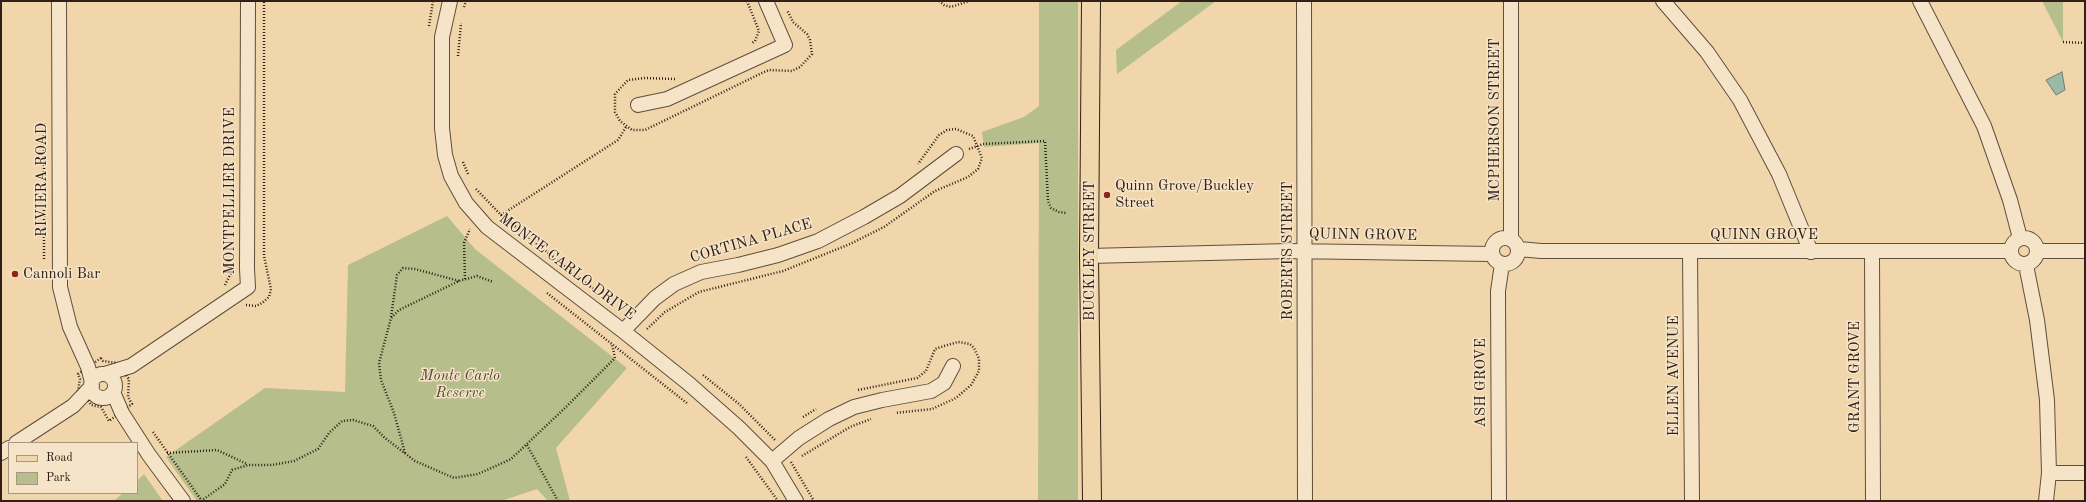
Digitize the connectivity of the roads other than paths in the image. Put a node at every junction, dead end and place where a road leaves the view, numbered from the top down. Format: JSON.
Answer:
{"nodes":[{"id":1,"x":59,"y":1,"type":"edge"},
{"id":2,"x":248,"y":1,"type":"edge"},
{"id":3,"x":450,"y":1,"type":"edge"},
{"id":4,"x":766,"y":1,"type":"edge"},
{"id":5,"x":1091,"y":1,"type":"edge"},
{"id":6,"x":1304,"y":1,"type":"edge"},
{"id":7,"x":1511,"y":1,"type":"edge"},
{"id":8,"x":1663,"y":1,"type":"edge"},
{"id":9,"x":1920,"y":1,"type":"edge"},
{"id":10,"x":638,"y":105,"type":"dead end"},
{"id":11,"x":956,"y":154,"type":"road end"},
{"id":12,"x":2020,"y":238,"type":"junction"},
{"id":13,"x":1515,"y":244,"type":"junction"},
{"id":14,"x":1690,"y":251,"type":"junction"},
{"id":15,"x":2010,"y":251,"type":"junction"},
{"id":16,"x":2037,"y":251,"type":"junction"},
{"id":17,"x":2085,"y":251,"type":"edge"},
{"id":18,"x":1305,"y":252,"type":"junction"},
{"id":19,"x":1812,"y":252,"type":"junction"},
{"id":20,"x":1872,"y":252,"type":"junction"},
{"id":21,"x":1492,"y":254,"type":"junction"},
{"id":22,"x":1089,"y":256,"type":"junction"},
{"id":23,"x":1502,"y":264,"type":"junction"},
{"id":24,"x":2026,"y":265,"type":"junction"},
{"id":25,"x":623,"y":331,"type":"junction"},
{"id":26,"x":952,"y":366,"type":"dead end"},
{"id":27,"x":102,"y":386,"type":"junction"},
{"id":28,"x":18,"y":442,"type":"edge"},
{"id":29,"x":772,"y":461,"type":"junction"},
{"id":30,"x":2049,"y":473,"type":"junction"},
{"id":31,"x":2085,"y":473,"type":"edge"},
{"id":32,"x":183,"y":501,"type":"edge"},
{"id":33,"x":796,"y":501,"type":"edge"},
{"id":34,"x":1092,"y":501,"type":"edge"},
{"id":35,"x":1305,"y":501,"type":"edge"},
{"id":36,"x":1498,"y":501,"type":"edge"},
{"id":37,"x":1692,"y":501,"type":"edge"},
{"id":38,"x":1873,"y":501,"type":"edge"},
{"id":39,"x":2046,"y":501,"type":"edge"}],
"edges":[{"from":1,"to":27,"type":"street","name":"RIVIERA ROAD"},
{"from":2,"to":27,"type":"street","name":"MONTPELLIER DRIVE"},
{"from":3,"to":25,"type":"street","name":"MONTE CARLO DRIVE"},
{"from":4,"to":10,"type":"street"},
{"from":5,"to":22,"type":"main road","name":"BUCKLEY STREET"},
{"from":6,"to":18,"type":"street","name":"ROBERTS STREET"},
{"from":7,"to":13,"type":"street","name":"MCPHERSON STREET"},
{"from":8,"to":19,"type":"street"},
{"from":9,"to":12,"type":"street"},
{"from":11,"to":25,"type":"street","name":"CORTINA PLACE"},
{"from":12,"to":15,"type":"street"},
{"from":12,"to":16,"type":"street"},
{"from":13,"to":14,"type":"street","name":"QUINN GROVE"},
{"from":13,"to":21,"type":"street"},
{"from":13,"to":23,"type":"street"},
{"from":14,"to":19,"type":"street","name":"QUINN GROVE"},
{"from":14,"to":37,"type":"street","name":"ELLEN AVENUE"},
{"from":15,"to":20,"type":"street","name":"QUINN GROVE"},
{"from":15,"to":24,"type":"street"},
{"from":16,"to":17,"type":"street"},
{"from":16,"to":24,"type":"street"},
{"from":18,"to":21,"type":"street","name":"QUINN GROVE"},
{"from":18,"to":22,"type":"street","name":"QUINN GROVE"},
{"from":18,"to":35,"type":"street","name":"ROBERTS STREET"},
{"from":19,"to":20,"type":"street","name":"QUINN GROVE"},
{"from":20,"to":38,"type":"street","name":"GRANT GROVE"},
{"from":21,"to":23,"type":"street"},
{"from":22,"to":34,"type":"main road","name":"BUCKLEY STREET"},
{"from":23,"to":36,"type":"street","name":"ASH GROVE"},
{"from":24,"to":30,"type":"street"},
{"from":25,"to":29,"type":"street","name":"MONTE CARLO DRIVE"},
{"from":26,"to":29,"type":"street"},
{"from":27,"to":28,"type":"street","name":"MONTPELLIER DRIVE"},
{"from":27,"to":32,"type":"street","name":"RIVIERA ROAD"},
{"from":29,"to":33,"type":"street","name":"MONTE CARLO DRIVE"},
{"from":30,"to":31,"type":"street"},
{"from":30,"to":39,"type":"street"}]}
